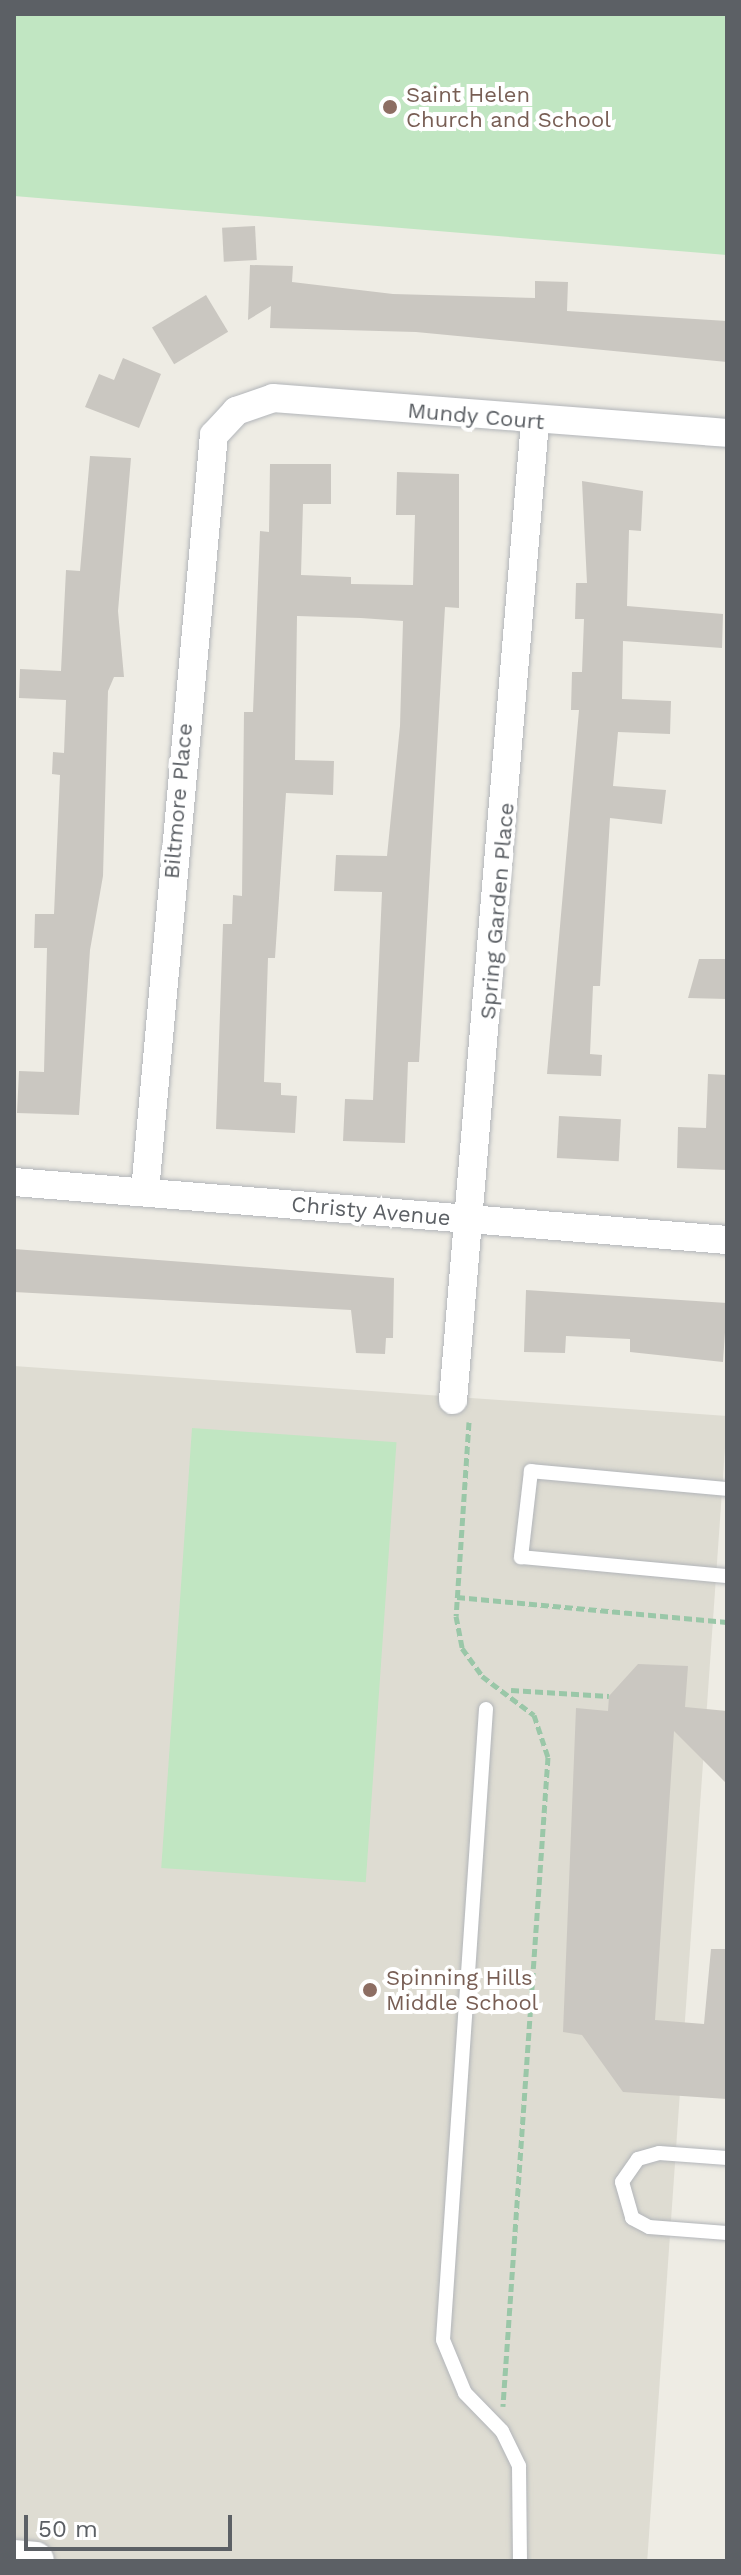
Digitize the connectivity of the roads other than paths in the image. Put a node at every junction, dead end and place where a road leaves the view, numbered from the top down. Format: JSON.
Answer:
{"nodes":[{"id":1,"x":229,"y":416,"type":"joint"},
{"id":2,"x":535,"y":421,"type":"junction"},
{"id":3,"x":727,"y":433,"type":"edge"},
{"id":4,"x":14,"y":1182,"type":"edge"},
{"id":5,"x":145,"y":1191,"type":"junction"},
{"id":6,"x":470,"y":1219,"type":"junction"},
{"id":7,"x":727,"y":1240,"type":"edge"},
{"id":8,"x":453,"y":1400,"type":"road end"},
{"id":9,"x":727,"y":1489,"type":"edge"},
{"id":10,"x":727,"y":1576,"type":"edge"},
{"id":11,"x":486,"y":1709,"type":"dead end"},
{"id":12,"x":727,"y":2158,"type":"edge"},
{"id":13,"x":727,"y":2233,"type":"edge"},
{"id":14,"x":14,"y":2559,"type":"edge"},
{"id":15,"x":35,"y":2561,"type":"edge"},
{"id":16,"x":520,"y":2561,"type":"edge"}],
"edges":[{"from":1,"to":2,"type":"street","name":"Mundy Court"},
{"from":1,"to":5,"type":"street","name":"Biltmore Place"},
{"from":2,"to":3,"type":"street","name":"Mundy Court"},
{"from":2,"to":6,"type":"street","name":"Spring Garden Place"},
{"from":4,"to":5,"type":"street","name":"Christy Avenue"},
{"from":5,"to":6,"type":"street","name":"Christy Avenue"},
{"from":6,"to":7,"type":"street","name":"Christy Avenue"},
{"from":6,"to":8,"type":"street","name":"Spring Garden Place"},
{"from":9,"to":10,"type":"lane"},
{"from":11,"to":16,"type":"lane"},
{"from":12,"to":13,"type":"lane"},
{"from":14,"to":15,"type":"street"}]}
